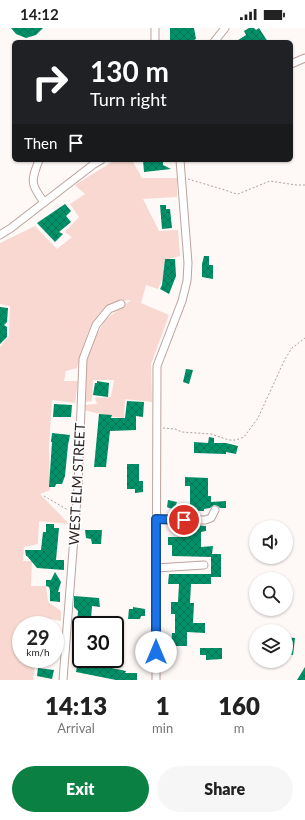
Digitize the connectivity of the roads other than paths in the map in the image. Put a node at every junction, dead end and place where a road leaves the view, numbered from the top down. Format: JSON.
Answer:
{"nodes":[{"id":1,"x":155,"y":28,"type":"edge"},
{"id":2,"x":225,"y":28,"type":"edge"},
{"id":3,"x":155,"y":40,"type":"edge"},
{"id":4,"x":216,"y":40,"type":"edge"},
{"id":5,"x":305,"y":58,"type":"edge"},
{"id":6,"x":293,"y":63,"type":"edge"},
{"id":7,"x":38,"y":162,"type":"edge"},
{"id":8,"x":98,"y":162,"type":"edge"},
{"id":9,"x":180,"y":162,"type":"edge"},
{"id":10,"x":44,"y":202,"type":"junction"},
{"id":11,"x":0,"y":235,"type":"edge"},
{"id":12,"x":121,"y":304,"type":"dead end"},
{"id":13,"x":215,"y":510,"type":"dead end"},
{"id":14,"x":156,"y":519,"type":"junction"},
{"id":15,"x":204,"y":565,"type":"dead end"},
{"id":16,"x":156,"y":568,"type":"junction"},
{"id":17,"x":64,"y":680,"type":"edge"},
{"id":18,"x":156,"y":680,"type":"edge"}],
"edges":[{"from":1,"to":3,"type":"street"},
{"from":2,"to":4,"type":"street"},
{"from":5,"to":6,"type":"street"},
{"from":7,"to":10,"type":"street"},
{"from":8,"to":10,"type":"street"},
{"from":9,"to":14,"type":"street"},
{"from":10,"to":11,"type":"street"},
{"from":12,"to":17,"type":"street","name":"WEST ELM STREET"},
{"from":13,"to":14,"type":"street"},
{"from":14,"to":16,"type":"street"},
{"from":15,"to":16,"type":"street"},
{"from":16,"to":18,"type":"street"}]}
